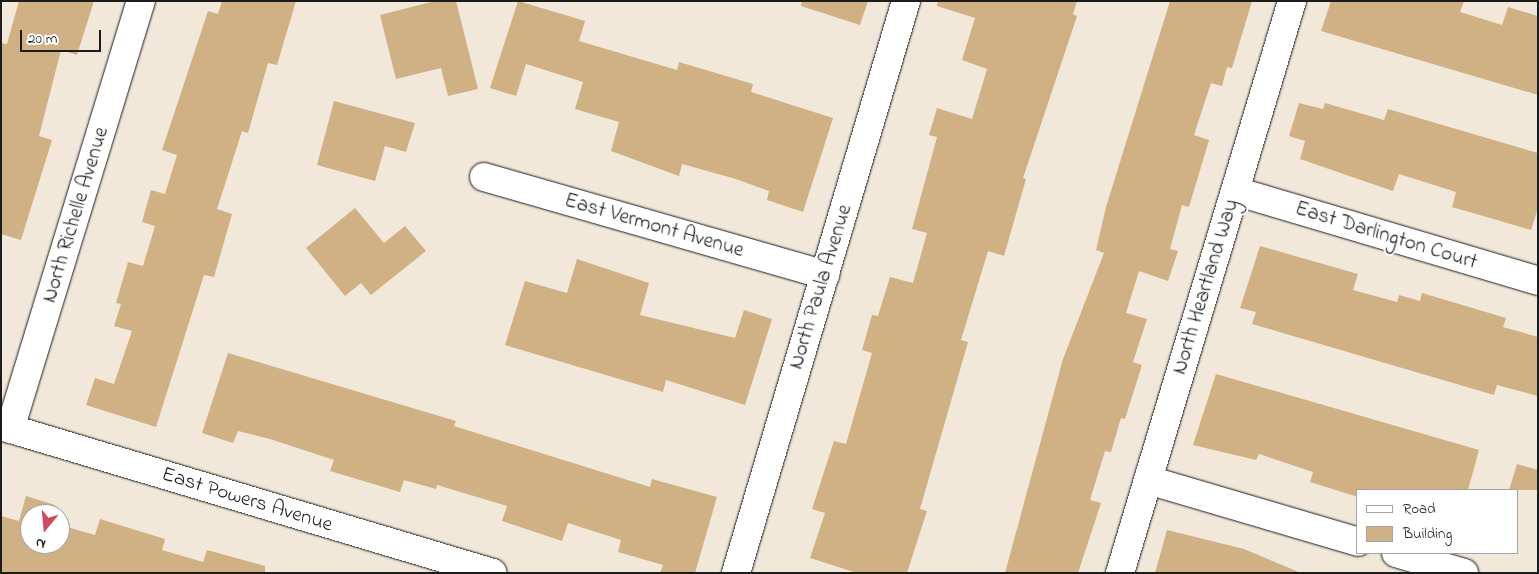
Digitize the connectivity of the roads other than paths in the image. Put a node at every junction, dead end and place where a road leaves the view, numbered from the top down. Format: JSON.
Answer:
{"nodes":[{"id":1,"x":141,"y":1,"type":"edge"},
{"id":2,"x":906,"y":1,"type":"edge"},
{"id":3,"x":1292,"y":1,"type":"edge"},
{"id":4,"x":484,"y":177,"type":"dead end"},
{"id":5,"x":1235,"y":191,"type":"junction"},
{"id":6,"x":824,"y":275,"type":"junction"},
{"id":7,"x":1538,"y":281,"type":"edge"},
{"id":8,"x":6,"y":428,"type":"edge"},
{"id":9,"x":1148,"y":480,"type":"junction"},
{"id":10,"x":1356,"y":541,"type":"edge"},
{"id":11,"x":1399,"y":554,"type":"edge"},
{"id":12,"x":493,"y":573,"type":"edge"},
{"id":13,"x":736,"y":573,"type":"edge"},
{"id":14,"x":1120,"y":573,"type":"edge"},
{"id":15,"x":1464,"y":573,"type":"edge"}],
"edges":[{"from":1,"to":8,"type":"street","name":"North Richelle Avenue"},
{"from":2,"to":6,"type":"street","name":"North Paula Avenue"},
{"from":3,"to":5,"type":"street","name":"North Heartland Way"},
{"from":4,"to":6,"type":"street","name":"East Vermont Avenue"},
{"from":5,"to":7,"type":"street","name":"East Darlington Court"},
{"from":5,"to":9,"type":"street","name":"North Heartland Way"},
{"from":6,"to":13,"type":"street","name":"North Paula Avenue"},
{"from":8,"to":12,"type":"street","name":"East Powers Avenue"},
{"from":9,"to":10,"type":"street"},
{"from":9,"to":14,"type":"street","name":"North Heartland Way"},
{"from":11,"to":15,"type":"street"}]}
